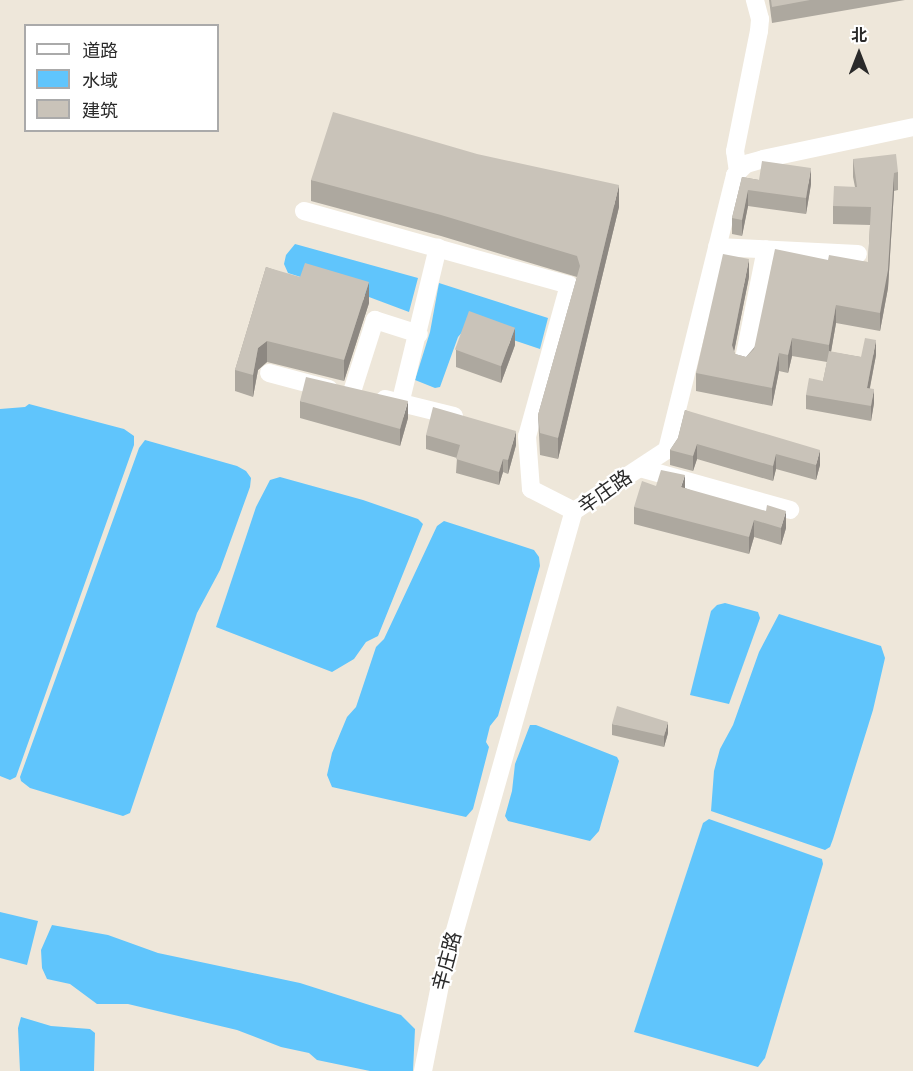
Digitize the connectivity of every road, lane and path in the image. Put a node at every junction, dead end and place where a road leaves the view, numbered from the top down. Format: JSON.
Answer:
{"nodes":[{"id":1,"x":755,"y":0,"type":"edge"},
{"id":2,"x":913,"y":127,"type":"edge"},
{"id":3,"x":738,"y":172,"type":"junction"},
{"id":4,"x":304,"y":210,"type":"dead end"},
{"id":5,"x":438,"y":247,"type":"junction"},
{"id":6,"x":717,"y":247,"type":"junction"},
{"id":7,"x":766,"y":249,"type":"junction"},
{"id":8,"x":858,"y":254,"type":"dead end"},
{"id":9,"x":419,"y":334,"type":"junction"},
{"id":10,"x":744,"y":364,"type":"edge"},
{"id":11,"x":270,"y":373,"type":"dead end"},
{"id":12,"x":351,"y":395,"type":"junction"},
{"id":13,"x":401,"y":400,"type":"junction"},
{"id":14,"x":470,"y":420,"type":"edge"},
{"id":15,"x":504,"y":430,"type":"edge"},
{"id":16,"x":527,"y":436,"type":"junction"},
{"id":17,"x":640,"y":468,"type":"junction"},
{"id":18,"x":790,"y":510,"type":"dead end"},
{"id":19,"x":574,"y":511,"type":"junction"},
{"id":20,"x":423,"y":1071,"type":"edge"}],
"edges":[{"from":1,"to":3,"type":"street"},
{"from":2,"to":3,"type":"street"},
{"from":3,"to":6,"type":"street","name":"辛庄路"},
{"from":4,"to":5,"type":"street"},
{"from":5,"to":9,"type":"street"},
{"from":5,"to":16,"type":"street"},
{"from":6,"to":7,"type":"street"},
{"from":6,"to":17,"type":"street","name":"辛庄路"},
{"from":7,"to":8,"type":"street"},
{"from":7,"to":10,"type":"street"},
{"from":9,"to":12,"type":"street"},
{"from":9,"to":13,"type":"street"},
{"from":11,"to":12,"type":"street"},
{"from":12,"to":13,"type":"street"},
{"from":13,"to":14,"type":"street"},
{"from":15,"to":16,"type":"street"},
{"from":16,"to":19,"type":"street"},
{"from":17,"to":18,"type":"street"},
{"from":17,"to":19,"type":"street","name":"辛庄路"},
{"from":19,"to":20,"type":"street","name":"辛庄路"}]}
